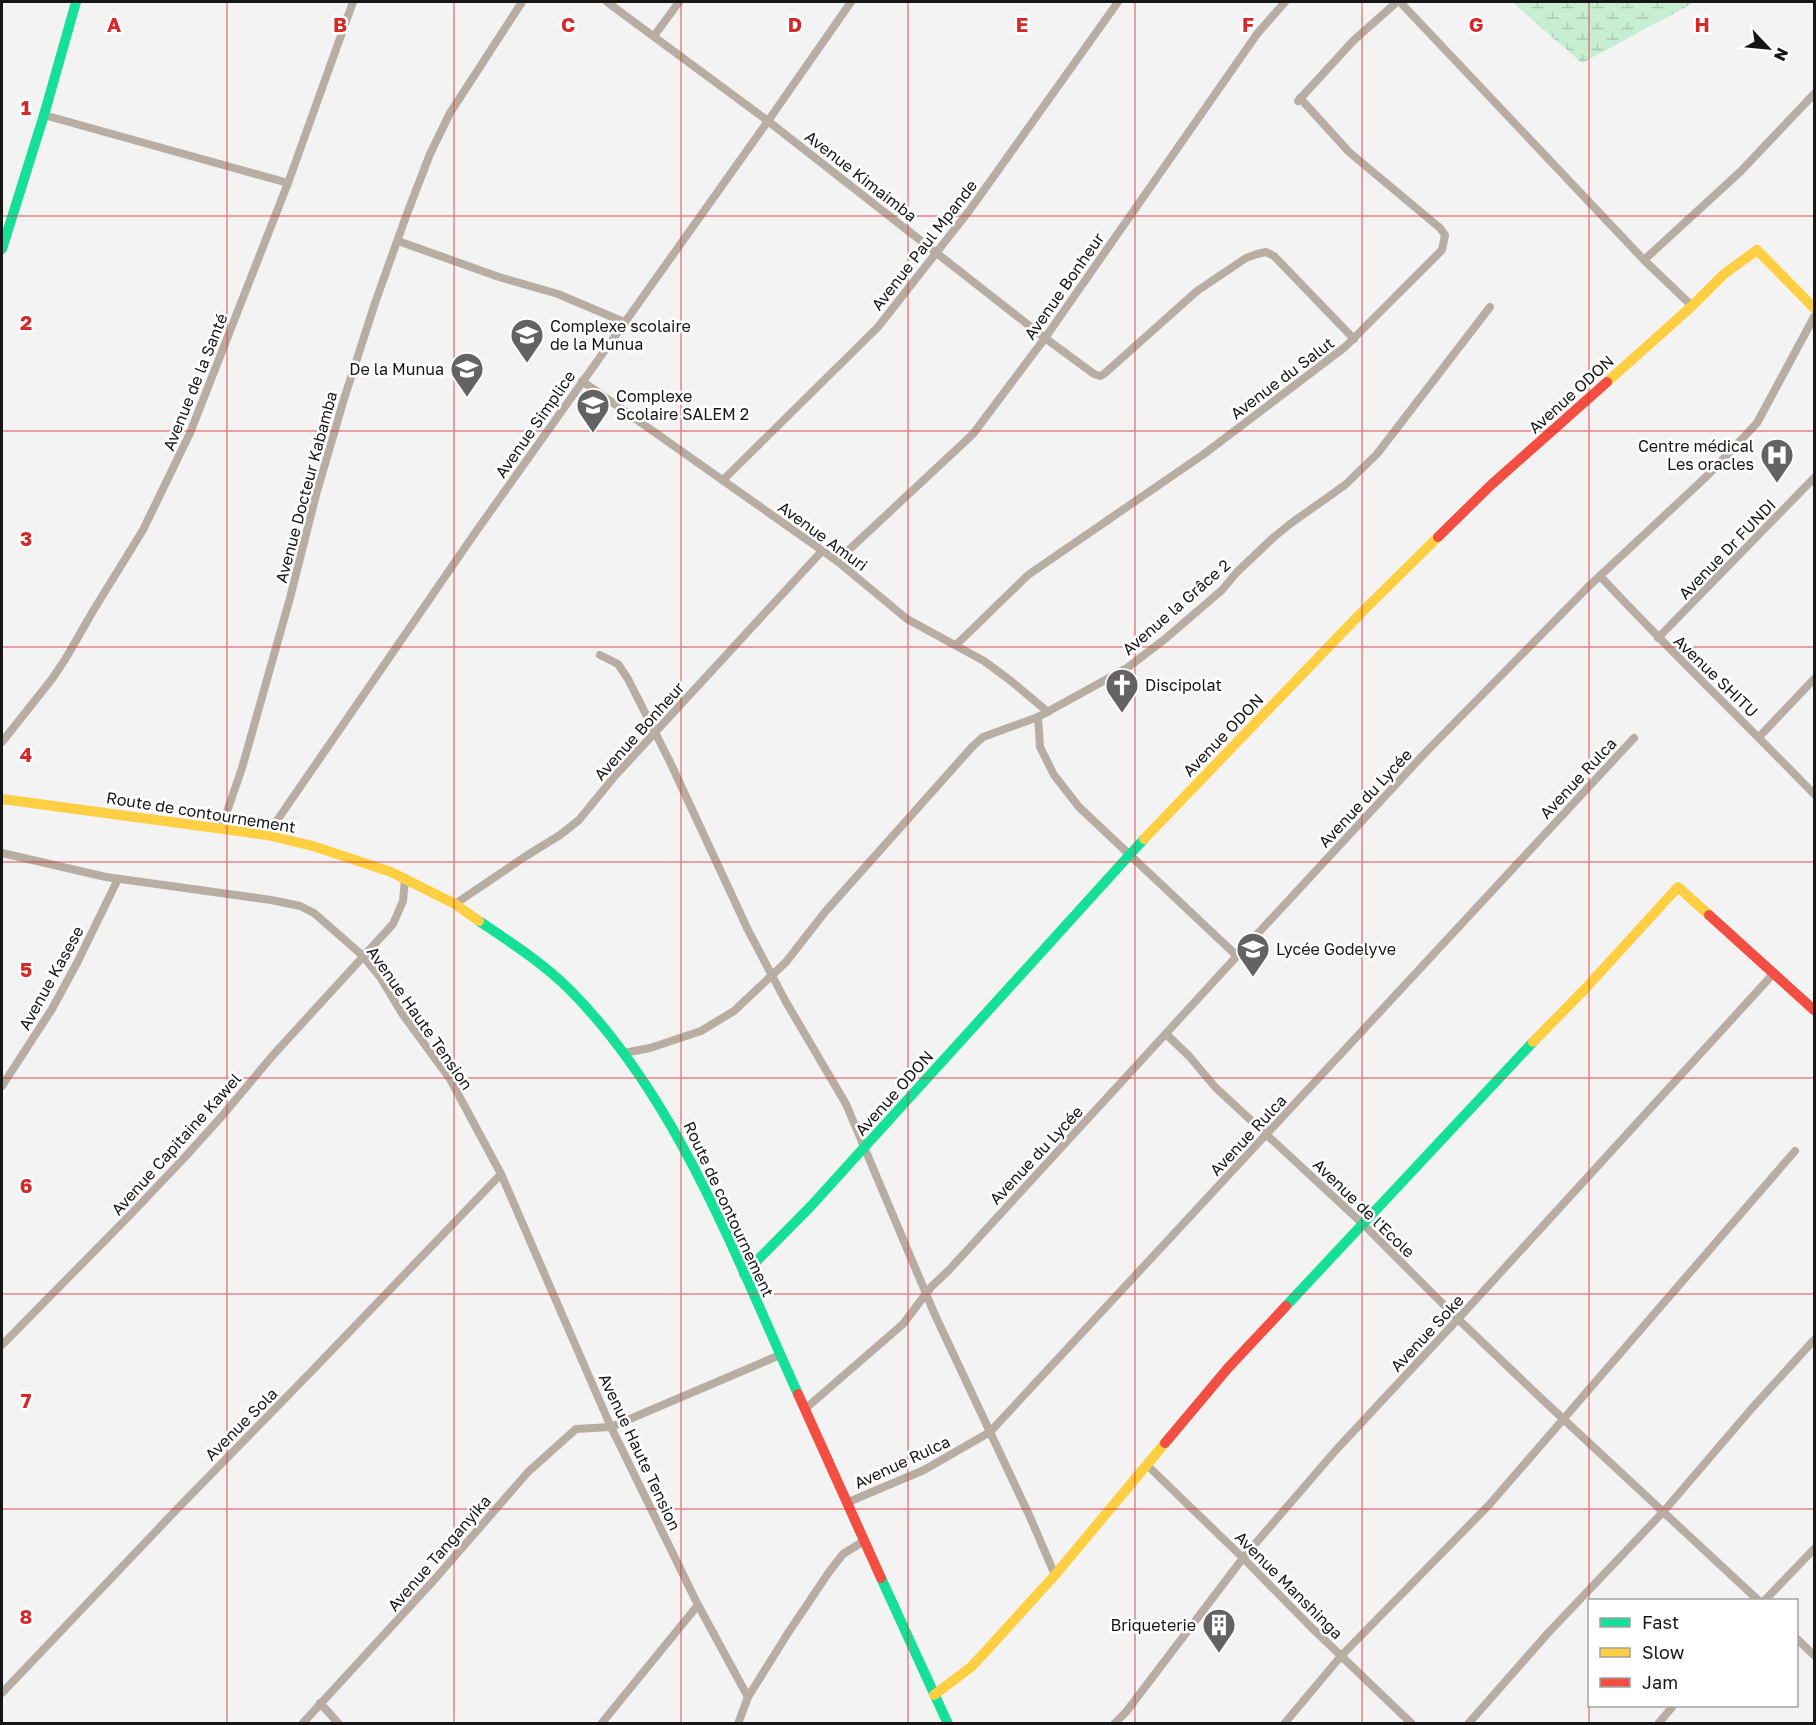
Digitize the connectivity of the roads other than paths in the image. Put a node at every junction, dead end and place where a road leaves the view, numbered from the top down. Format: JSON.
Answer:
{"nodes":[{"id":1,"x":76,"y":2,"type":"edge"},
{"id":2,"x":353,"y":2,"type":"edge"},
{"id":3,"x":522,"y":2,"type":"edge"},
{"id":4,"x":607,"y":2,"type":"edge"},
{"id":5,"x":680,"y":2,"type":"edge"},
{"id":6,"x":850,"y":2,"type":"edge"},
{"id":7,"x":1118,"y":2,"type":"edge"},
{"id":8,"x":1284,"y":2,"type":"edge"},
{"id":9,"x":1398,"y":2,"type":"edge"},
{"id":10,"x":654,"y":36,"type":"junction"},
{"id":11,"x":1815,"y":94,"type":"edge"},
{"id":12,"x":44,"y":116,"type":"junction"},
{"id":13,"x":768,"y":122,"type":"junction"},
{"id":14,"x":288,"y":183,"type":"junction"},
{"id":15,"x":398,"y":241,"type":"junction"},
{"id":16,"x":2,"y":249,"type":"edge"},
{"id":17,"x":936,"y":252,"type":"junction"},
{"id":18,"x":1644,"y":260,"type":"junction"},
{"id":19,"x":1692,"y":306,"type":"junction"},
{"id":20,"x":1490,"y":307,"type":"dead end"},
{"id":21,"x":1815,"y":308,"type":"edge"},
{"id":22,"x":1815,"y":317,"type":"edge"},
{"id":23,"x":624,"y":322,"type":"junction"},
{"id":24,"x":1045,"y":338,"type":"junction"},
{"id":25,"x":1354,"y":339,"type":"junction"},
{"id":26,"x":582,"y":381,"type":"junction"},
{"id":27,"x":1815,"y":478,"type":"edge"},
{"id":28,"x":723,"y":480,"type":"junction"},
{"id":29,"x":822,"y":551,"type":"junction"},
{"id":30,"x":837,"y":561,"type":"junction"},
{"id":31,"x":1599,"y":576,"type":"junction"},
{"id":32,"x":1658,"y":638,"type":"junction"},
{"id":33,"x":956,"y":645,"type":"junction"},
{"id":34,"x":600,"y":655,"type":"dead end"},
{"id":35,"x":1815,"y":679,"type":"edge"},
{"id":36,"x":1048,"y":712,"type":"junction"},
{"id":37,"x":1038,"y":717,"type":"junction"},
{"id":38,"x":655,"y":732,"type":"junction"},
{"id":39,"x":1759,"y":737,"type":"junction"},
{"id":40,"x":1634,"y":738,"type":"dead end"},
{"id":41,"x":2,"y":742,"type":"edge"},
{"id":42,"x":1815,"y":794,"type":"edge"},
{"id":43,"x":2,"y":799,"type":"edge"},
{"id":44,"x":221,"y":829,"type":"junction"},
{"id":45,"x":267,"y":836,"type":"junction"},
{"id":46,"x":2,"y":853,"type":"edge"},
{"id":47,"x":1130,"y":855,"type":"junction"},
{"id":48,"x":405,"y":878,"type":"junction"},
{"id":49,"x":118,"y":879,"type":"junction"},
{"id":50,"x":455,"y":904,"type":"junction"},
{"id":51,"x":362,"y":955,"type":"junction"},
{"id":52,"x":1237,"y":956,"type":"junction"},
{"id":53,"x":1774,"y":973,"type":"junction"},
{"id":54,"x":772,"y":974,"type":"junction"},
{"id":55,"x":1815,"y":1010,"type":"edge"},
{"id":56,"x":1166,"y":1034,"type":"junction"},
{"id":57,"x":624,"y":1053,"type":"junction"},
{"id":58,"x":2,"y":1086,"type":"edge"},
{"id":59,"x":1266,"y":1135,"type":"junction"},
{"id":60,"x":864,"y":1147,"type":"junction"},
{"id":61,"x":1795,"y":1151,"type":"dead end"},
{"id":62,"x":501,"y":1174,"type":"junction"},
{"id":63,"x":1363,"y":1224,"type":"junction"},
{"id":64,"x":744,"y":1274,"type":"junction"},
{"id":65,"x":926,"y":1294,"type":"junction"},
{"id":66,"x":1458,"y":1319,"type":"junction"},
{"id":67,"x":1815,"y":1340,"type":"edge"},
{"id":68,"x":2,"y":1345,"type":"edge"},
{"id":69,"x":780,"y":1355,"type":"junction"},
{"id":70,"x":805,"y":1409,"type":"junction"},
{"id":71,"x":1563,"y":1419,"type":"junction"},
{"id":72,"x":611,"y":1427,"type":"junction"},
{"id":73,"x":990,"y":1432,"type":"junction"},
{"id":74,"x":1147,"y":1465,"type":"junction"},
{"id":75,"x":846,"y":1503,"type":"junction"},
{"id":76,"x":1664,"y":1511,"type":"junction"},
{"id":77,"x":864,"y":1541,"type":"junction"},
{"id":78,"x":1815,"y":1549,"type":"edge"},
{"id":79,"x":1243,"y":1558,"type":"junction"},
{"id":80,"x":1055,"y":1575,"type":"junction"},
{"id":81,"x":1757,"y":1599,"type":"edge"},
{"id":82,"x":1766,"y":1599,"type":"edge"},
{"id":83,"x":698,"y":1605,"type":"junction"},
{"id":84,"x":1798,"y":1639,"type":"edge"},
{"id":85,"x":1815,"y":1655,"type":"edge"},
{"id":86,"x":1341,"y":1656,"type":"junction"},
{"id":87,"x":2,"y":1693,"type":"edge"},
{"id":88,"x":934,"y":1695,"type":"junction"},
{"id":89,"x":748,"y":1697,"type":"junction"},
{"id":90,"x":320,"y":1703,"type":"junction"},
{"id":91,"x":1672,"y":1707,"type":"edge"},
{"id":92,"x":302,"y":1724,"type":"edge"},
{"id":93,"x":339,"y":1724,"type":"edge"},
{"id":94,"x":601,"y":1724,"type":"edge"},
{"id":95,"x":738,"y":1724,"type":"edge"},
{"id":96,"x":948,"y":1724,"type":"edge"},
{"id":97,"x":1114,"y":1724,"type":"edge"},
{"id":98,"x":1284,"y":1724,"type":"edge"},
{"id":99,"x":1412,"y":1724,"type":"edge"},
{"id":100,"x":1468,"y":1724,"type":"edge"},
{"id":101,"x":1658,"y":1724,"type":"edge"}],
"edges":[{"from":1,"to":12,"type":"street"},
{"from":2,"to":14,"type":"street","name":"Avenue de la Santé"},
{"from":3,"to":15,"type":"street","name":"Avenue Docteur Kabamba"},
{"from":4,"to":10,"type":"street","name":"Avenue Kimaimba"},
{"from":5,"to":10,"type":"street"},
{"from":6,"to":13,"type":"street","name":"Avenue Simplice"},
{"from":7,"to":17,"type":"street","name":"Avenue Paul Mpande"},
{"from":8,"to":24,"type":"street","name":"Avenue Bonheur"},
{"from":9,"to":18,"type":"street"},
{"from":9,"to":25,"type":"street","name":"Avenue du Salut"},
{"from":10,"to":13,"type":"street","name":"Avenue Kimaimba"},
{"from":11,"to":18,"type":"street"},
{"from":12,"to":14,"type":"street"},
{"from":12,"to":16,"type":"street"},
{"from":13,"to":17,"type":"street","name":"Avenue Kimaimba"},
{"from":13,"to":23,"type":"street","name":"Avenue Simplice"},
{"from":14,"to":41,"type":"street","name":"Avenue de la Santé"},
{"from":15,"to":23,"type":"street"},
{"from":15,"to":44,"type":"street","name":"Avenue Docteur Kabamba"},
{"from":17,"to":24,"type":"street","name":"Avenue Kimaimba"},
{"from":17,"to":28,"type":"street","name":"Avenue Paul Mpande"},
{"from":18,"to":19,"type":"street"},
{"from":19,"to":21,"type":"street","name":"Avenue ODON"},
{"from":19,"to":47,"type":"street","name":"Avenue ODON"},
{"from":20,"to":36,"type":"street","name":"Avenue la Grâce 2"},
{"from":22,"to":31,"type":"street","name":"Avenue du Lycée"},
{"from":23,"to":26,"type":"street","name":"Avenue Simplice"},
{"from":24,"to":25,"type":"street","name":"Avenue Kimaimba"},
{"from":24,"to":30,"type":"street","name":"Avenue Bonheur"},
{"from":25,"to":33,"type":"street","name":"Avenue du Salut"},
{"from":26,"to":28,"type":"street","name":"Avenue Amuri"},
{"from":26,"to":45,"type":"street","name":"Avenue Simplice"},
{"from":27,"to":32,"type":"street","name":"Avenue Dr FUNDI"},
{"from":28,"to":29,"type":"street","name":"Avenue Amuri"},
{"from":29,"to":30,"type":"street","name":"Avenue Amuri"},
{"from":29,"to":38,"type":"street","name":"Avenue Bonheur"},
{"from":30,"to":33,"type":"street","name":"Avenue Amuri"},
{"from":31,"to":32,"type":"street","name":"Avenue SHITU"},
{"from":31,"to":52,"type":"street","name":"Avenue du Lycée"},
{"from":32,"to":39,"type":"street","name":"Avenue SHITU"},
{"from":33,"to":36,"type":"street","name":"Avenue Amuri"},
{"from":34,"to":38,"type":"street"},
{"from":35,"to":39,"type":"street"},
{"from":36,"to":37,"type":"street","name":"Avenue la Grâce 2"},
{"from":37,"to":47,"type":"street"},
{"from":37,"to":54,"type":"street","name":"Avenue la Grâce 2"},
{"from":38,"to":50,"type":"street","name":"Avenue Bonheur"},
{"from":38,"to":54,"type":"street"},
{"from":39,"to":42,"type":"street","name":"Avenue SHITU"},
{"from":40,"to":59,"type":"street","name":"Avenue Rulca"},
{"from":43,"to":44,"type":"street","name":"Route de contournement"},
{"from":44,"to":45,"type":"street","name":"Route de contournement"},
{"from":45,"to":48,"type":"street","name":"Route de contournement"},
{"from":46,"to":49,"type":"street","name":"Avenue Haute Tension"},
{"from":47,"to":52,"type":"street"},
{"from":47,"to":60,"type":"street","name":"Avenue ODON"},
{"from":48,"to":50,"type":"street","name":"Route de contournement"},
{"from":48,"to":51,"type":"street"},
{"from":49,"to":51,"type":"street","name":"Avenue Haute Tension"},
{"from":49,"to":58,"type":"street","name":"Avenue Kasese"},
{"from":50,"to":57,"type":"street","name":"Route de contournement"},
{"from":51,"to":62,"type":"street","name":"Avenue Haute Tension"},
{"from":51,"to":68,"type":"street","name":"Avenue Capitaine Kawel"},
{"from":52,"to":56,"type":"street","name":"Avenue du Lycée"},
{"from":53,"to":55,"type":"street"},
{"from":53,"to":63,"type":"street"},
{"from":53,"to":66,"type":"street","name":"Avenue Soke"},
{"from":54,"to":57,"type":"street","name":"Avenue la Grâce 2"},
{"from":54,"to":60,"type":"street"},
{"from":56,"to":59,"type":"street","name":"Avenue de l'Ecole"},
{"from":56,"to":65,"type":"street","name":"Avenue du Lycée"},
{"from":57,"to":64,"type":"street","name":"Route de contournement"},
{"from":59,"to":63,"type":"street","name":"Avenue de l'Ecole"},
{"from":59,"to":73,"type":"street","name":"Avenue Rulca"},
{"from":60,"to":64,"type":"street","name":"Avenue ODON"},
{"from":60,"to":65,"type":"street"},
{"from":61,"to":71,"type":"street"},
{"from":62,"to":72,"type":"street","name":"Avenue Haute Tension"},
{"from":62,"to":87,"type":"street","name":"Avenue Sola"},
{"from":63,"to":66,"type":"street","name":"Avenue de l'Ecole"},
{"from":63,"to":74,"type":"street"},
{"from":64,"to":69,"type":"street","name":"Route de contournement"},
{"from":65,"to":70,"type":"street","name":"Avenue du Lycée"},
{"from":65,"to":73,"type":"street"},
{"from":66,"to":71,"type":"street","name":"Avenue de l'Ecole"},
{"from":66,"to":79,"type":"street","name":"Avenue Soke"},
{"from":67,"to":76,"type":"street"},
{"from":69,"to":70,"type":"street","name":"Route de contournement"},
{"from":69,"to":72,"type":"street","name":"Avenue Tanganyika"},
{"from":70,"to":75,"type":"street","name":"Route de contournement"},
{"from":71,"to":76,"type":"street","name":"Avenue de l'Ecole"},
{"from":71,"to":86,"type":"street"},
{"from":72,"to":83,"type":"street","name":"Avenue Haute Tension"},
{"from":72,"to":90,"type":"street","name":"Avenue Tanganyika"},
{"from":73,"to":75,"type":"street","name":"Avenue Rulca"},
{"from":73,"to":80,"type":"street"},
{"from":74,"to":79,"type":"street","name":"Avenue Manshinga"},
{"from":74,"to":80,"type":"street"},
{"from":75,"to":77,"type":"street","name":"Route de contournement"},
{"from":76,"to":81,"type":"street","name":"Avenue de l'Ecole"},
{"from":76,"to":100,"type":"street"},
{"from":77,"to":88,"type":"street","name":"Route de contournement"},
{"from":77,"to":89,"type":"street"},
{"from":78,"to":82,"type":"street"},
{"from":79,"to":86,"type":"street","name":"Avenue Manshinga"},
{"from":79,"to":97,"type":"street","name":"Avenue Soke"},
{"from":80,"to":88,"type":"street"},
{"from":83,"to":89,"type":"street","name":"Avenue Haute Tension"},
{"from":83,"to":94,"type":"street"},
{"from":84,"to":85,"type":"street"},
{"from":86,"to":98,"type":"street"},
{"from":86,"to":99,"type":"street","name":"Avenue Manshinga"},
{"from":88,"to":96,"type":"street","name":"Route de contournement"},
{"from":89,"to":95,"type":"street"},
{"from":90,"to":92,"type":"street","name":"Avenue Tanganyika"},
{"from":90,"to":93,"type":"street"},
{"from":91,"to":101,"type":"street"}]}
